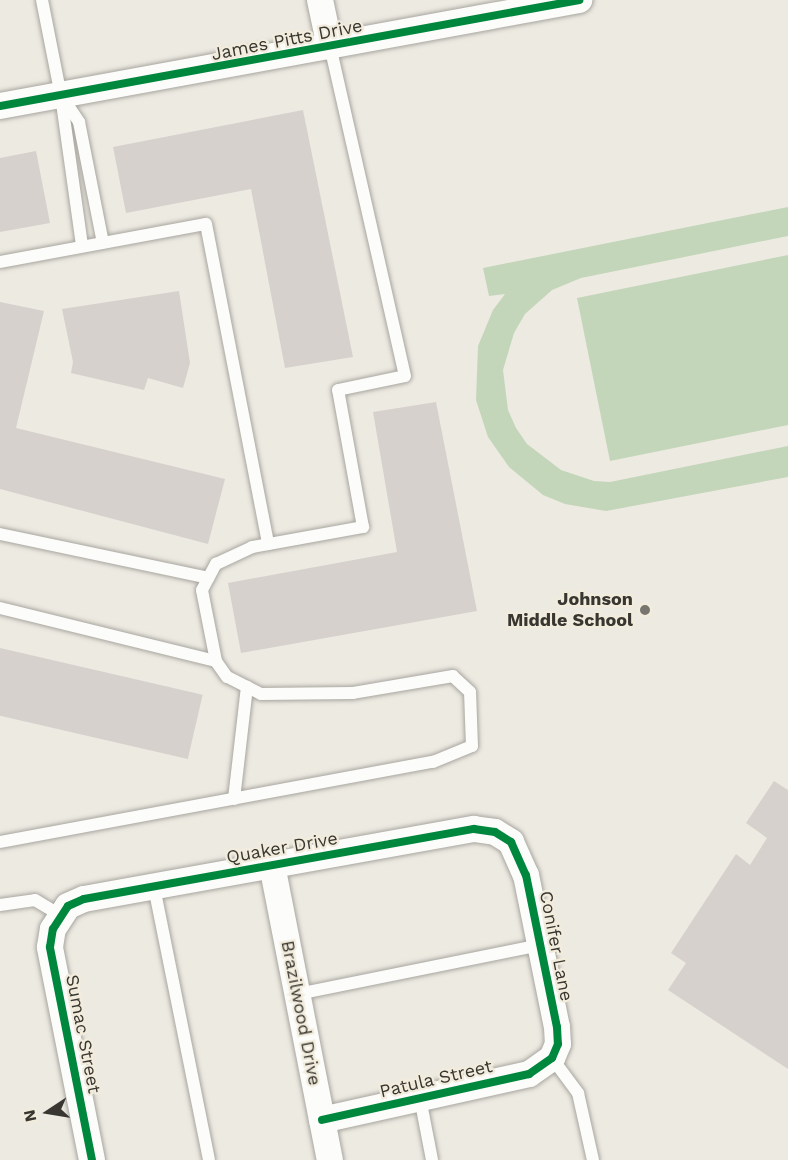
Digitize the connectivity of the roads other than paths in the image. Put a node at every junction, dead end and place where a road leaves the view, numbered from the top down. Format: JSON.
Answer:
{"nodes":[{"id":1,"x":42,"y":0,"type":"edge"},
{"id":2,"x":320,"y":0,"type":"edge"},
{"id":3,"x":579,"y":0,"type":"edge"},
{"id":4,"x":330,"y":47,"type":"junction"},
{"id":5,"x":61,"y":96,"type":"junction"},
{"id":6,"x":0,"y":106,"type":"edge"},
{"id":7,"x":103,"y":243,"type":"junction"},
{"id":8,"x":82,"y":246,"type":"junction"},
{"id":9,"x":0,"y":262,"type":"edge"},
{"id":10,"x":0,"y":534,"type":"edge"},
{"id":11,"x":268,"y":544,"type":"junction"},
{"id":12,"x":208,"y":578,"type":"junction"},
{"id":13,"x":0,"y":608,"type":"edge"},
{"id":14,"x":216,"y":661,"type":"junction"},
{"id":15,"x":247,"y":687,"type":"junction"},
{"id":16,"x":234,"y":799,"type":"junction"},
{"id":17,"x":0,"y":842,"type":"edge"},
{"id":18,"x":511,"y":842,"type":"joint"},
{"id":19,"x":272,"y":865,"type":"junction"},
{"id":20,"x":154,"y":887,"type":"junction"},
{"id":21,"x":0,"y":905,"type":"edge"},
{"id":22,"x":60,"y":915,"type":"junction"},
{"id":23,"x":540,"y":945,"type":"junction"},
{"id":24,"x":298,"y":994,"type":"junction"},
{"id":25,"x":552,"y":1058,"type":"junction"},
{"id":26,"x":420,"y":1098,"type":"junction"},
{"id":27,"x":322,"y":1120,"type":"junction"},
{"id":28,"x":92,"y":1160,"type":"edge"},
{"id":29,"x":209,"y":1160,"type":"edge"},
{"id":30,"x":330,"y":1160,"type":"edge"},
{"id":31,"x":432,"y":1160,"type":"edge"},
{"id":32,"x":593,"y":1160,"type":"edge"}],
"edges":[{"from":1,"to":5,"type":"lane"},
{"from":2,"to":4,"type":"street"},
{"from":3,"to":4,"type":"street","name":"James Pitts Drive"},
{"from":4,"to":5,"type":"street","name":"James Pitts Drive"},
{"from":4,"to":11,"type":"lane"},
{"from":5,"to":6,"type":"street","name":"James Pitts Drive"},
{"from":5,"to":7,"type":"lane"},
{"from":5,"to":8,"type":"lane"},
{"from":7,"to":8,"type":"lane"},
{"from":7,"to":11,"type":"lane"},
{"from":8,"to":9,"type":"lane"},
{"from":10,"to":12,"type":"lane"},
{"from":11,"to":12,"type":"lane"},
{"from":12,"to":14,"type":"lane"},
{"from":13,"to":14,"type":"lane"},
{"from":14,"to":15,"type":"lane"},
{"from":15,"to":16,"type":"lane"},
{"from":15,"to":16,"type":"lane"},
{"from":16,"to":17,"type":"lane"},
{"from":18,"to":19,"type":"street","name":"Quaker Drive"},
{"from":18,"to":23,"type":"street","name":"Conifer Lane"},
{"from":19,"to":20,"type":"street","name":"Quaker Drive"},
{"from":19,"to":24,"type":"street","name":"Brazilwood Drive"},
{"from":20,"to":22,"type":"street","name":"Quaker Drive"},
{"from":20,"to":29,"type":"lane"},
{"from":21,"to":22,"type":"lane"},
{"from":22,"to":28,"type":"street","name":"Sumac Street"},
{"from":23,"to":24,"type":"lane"},
{"from":23,"to":25,"type":"street","name":"Conifer Lane"},
{"from":24,"to":27,"type":"street","name":"Brazilwood Drive"},
{"from":25,"to":26,"type":"street","name":"Patula Street"},
{"from":25,"to":32,"type":"lane"},
{"from":26,"to":27,"type":"street","name":"Patula Street"},
{"from":26,"to":31,"type":"lane"},
{"from":27,"to":30,"type":"street","name":"Brazilwood Drive"}]}
